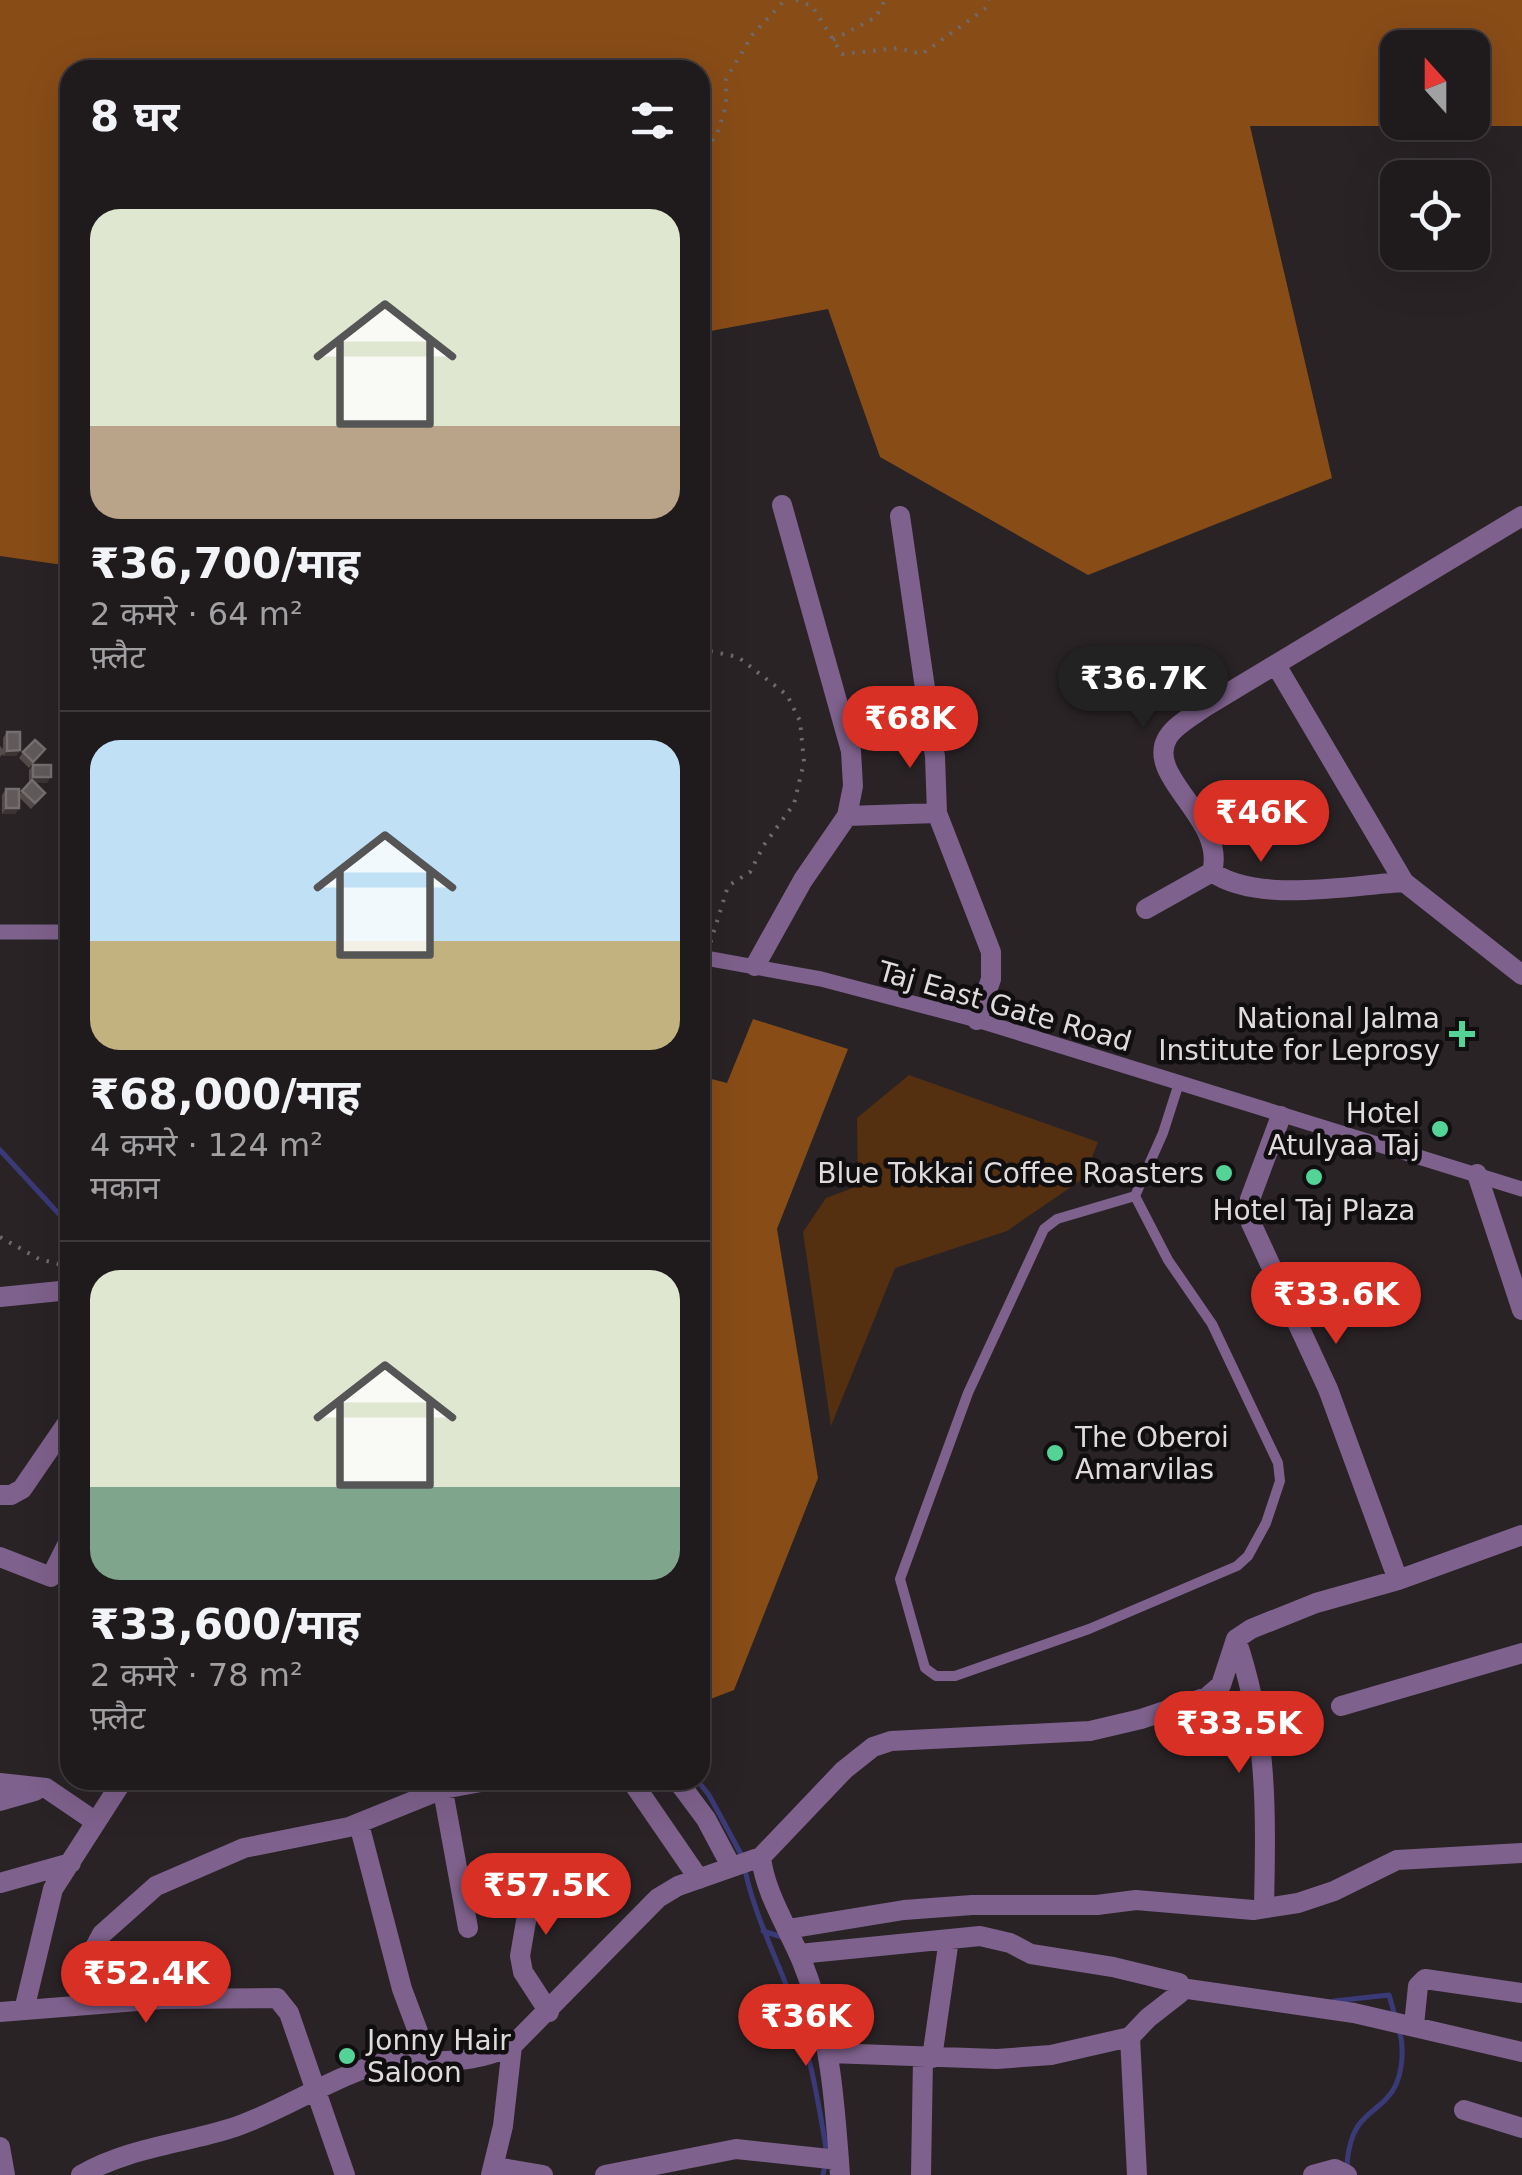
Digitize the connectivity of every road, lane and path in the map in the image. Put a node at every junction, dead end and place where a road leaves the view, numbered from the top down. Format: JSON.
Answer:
{"nodes":[{"id":1,"x":785,"y":0,"type":"edge"},
{"id":2,"x":796,"y":0,"type":"edge"},
{"id":3,"x":886,"y":0,"type":"edge"},
{"id":4,"x":989,"y":0,"type":"edge"},
{"id":5,"x":833,"y":40,"type":"junction"},
{"id":6,"x":710,"y":145,"type":"edge"},
{"id":7,"x":782,"y":505,"type":"dead end"},
{"id":8,"x":900,"y":516,"type":"dead end"},
{"id":9,"x":1522,"y":516,"type":"edge"},
{"id":10,"x":710,"y":650,"type":"edge"},
{"id":11,"x":1276,"y":666,"type":"junction"},
{"id":12,"x":937,"y":813,"type":"junction"},
{"id":13,"x":847,"y":816,"type":"junction"},
{"id":14,"x":1212,"y":872,"type":"junction"},
{"id":15,"x":1404,"y":882,"type":"junction"},
{"id":16,"x":1146,"y":909,"type":"dead end"},
{"id":17,"x":0,"y":932,"type":"edge"},
{"id":18,"x":60,"y":932,"type":"edge"},
{"id":19,"x":710,"y":937,"type":"edge"},
{"id":20,"x":710,"y":958,"type":"edge"},
{"id":21,"x":755,"y":966,"type":"junction"},
{"id":22,"x":1522,"y":976,"type":"edge"},
{"id":23,"x":976,"y":1020,"type":"junction"},
{"id":24,"x":1179,"y":1083,"type":"junction"},
{"id":25,"x":1281,"y":1116,"type":"junction"},
{"id":26,"x":1477,"y":1174,"type":"junction"},
{"id":27,"x":1522,"y":1189,"type":"edge"},
{"id":28,"x":1135,"y":1196,"type":"junction"},
{"id":29,"x":0,"y":1237,"type":"edge"},
{"id":30,"x":60,"y":1264,"type":"edge"},
{"id":31,"x":60,"y":1291,"type":"edge"},
{"id":32,"x":0,"y":1297,"type":"edge"},
{"id":33,"x":1522,"y":1310,"type":"edge"},
{"id":34,"x":60,"y":1434,"type":"edge"},
{"id":35,"x":0,"y":1495,"type":"edge"},
{"id":36,"x":1522,"y":1535,"type":"edge"},
{"id":37,"x":0,"y":1558,"type":"edge"},
{"id":38,"x":60,"y":1558,"type":"edge"},
{"id":39,"x":1398,"y":1580,"type":"junction"},
{"id":40,"x":1236,"y":1639,"type":"junction"},
{"id":41,"x":1522,"y":1653,"type":"edge"},
{"id":42,"x":1341,"y":1706,"type":"dead end"},
{"id":43,"x":0,"y":1783,"type":"edge"},
{"id":44,"x":46,"y":1788,"type":"junction"},
{"id":45,"x":113,"y":1790,"type":"edge"},
{"id":46,"x":430,"y":1790,"type":"edge"},
{"id":47,"x":443,"y":1790,"type":"edge"},
{"id":48,"x":638,"y":1790,"type":"edge"},
{"id":49,"x":684,"y":1790,"type":"edge"},
{"id":50,"x":0,"y":1801,"type":"edge"},
{"id":51,"x":96,"y":1822,"type":"junction"},
{"id":52,"x":359,"y":1824,"type":"junction"},
{"id":53,"x":1522,"y":1853,"type":"edge"},
{"id":54,"x":760,"y":1856,"type":"junction"},
{"id":55,"x":71,"y":1863,"type":"junction"},
{"id":56,"x":731,"y":1866,"type":"junction"},
{"id":57,"x":535,"y":1869,"type":"dead end"},
{"id":58,"x":699,"y":1880,"type":"junction"},
{"id":59,"x":0,"y":1883,"type":"edge"},
{"id":60,"x":1264,"y":1908,"type":"junction"},
{"id":61,"x":468,"y":1928,"type":"dead end"},
{"id":62,"x":788,"y":1930,"type":"junction"},
{"id":63,"x":950,"y":1939,"type":"junction"},
{"id":64,"x":799,"y":1954,"type":"junction"},
{"id":65,"x":1181,"y":1988,"type":"junction"},
{"id":66,"x":1522,"y":1992,"type":"edge"},
{"id":67,"x":86,"y":2004,"type":"junction"},
{"id":68,"x":24,"y":2010,"type":"junction"},
{"id":69,"x":0,"y":2012,"type":"edge"},
{"id":70,"x":548,"y":2012,"type":"junction"},
{"id":71,"x":1414,"y":2025,"type":"junction"},
{"id":72,"x":1130,"y":2037,"type":"junction"},
{"id":73,"x":512,"y":2046,"type":"junction"},
{"id":74,"x":1522,"y":2052,"type":"edge"},
{"id":75,"x":829,"y":2053,"type":"junction"},
{"id":76,"x":928,"y":2058,"type":"junction"},
{"id":77,"x":429,"y":2060,"type":"junction"},
{"id":78,"x":315,"y":2093,"type":"junction"},
{"id":79,"x":1464,"y":2110,"type":"dead end"},
{"id":80,"x":1522,"y":2128,"type":"edge"},
{"id":81,"x":0,"y":2147,"type":"edge"},
{"id":82,"x":840,"y":2168,"type":"edge"},
{"id":83,"x":493,"y":2171,"type":"edge"},
{"id":84,"x":5,"y":2175,"type":"edge"},
{"id":85,"x":81,"y":2175,"type":"edge"},
{"id":86,"x":345,"y":2175,"type":"edge"},
{"id":87,"x":542,"y":2175,"type":"edge"},
{"id":88,"x":605,"y":2175,"type":"edge"},
{"id":89,"x":920,"y":2175,"type":"edge"},
{"id":90,"x":1137,"y":2175,"type":"edge"},
{"id":91,"x":1313,"y":2175,"type":"edge"},
{"id":92,"x":1347,"y":2175,"type":"edge"}],
"edges":[{"from":1,"to":6,"type":"path"},
{"from":2,"to":5,"type":"path"},
{"from":3,"to":5,"type":"path"},
{"from":4,"to":5,"type":"path"},
{"from":7,"to":13,"type":"street"},
{"from":8,"to":12,"type":"street"},
{"from":9,"to":11,"type":"street"},
{"from":10,"to":19,"type":"path"},
{"from":11,"to":14,"type":"street"},
{"from":11,"to":15,"type":"street"},
{"from":12,"to":13,"type":"street"},
{"from":12,"to":23,"type":"street"},
{"from":13,"to":21,"type":"street"},
{"from":14,"to":15,"type":"street"},
{"from":14,"to":16,"type":"street"},
{"from":15,"to":22,"type":"street"},
{"from":17,"to":18,"type":"street"},
{"from":20,"to":21,"type":"street","name":"Taj East Gate Road"},
{"from":21,"to":23,"type":"street","name":"Taj East Gate Road"},
{"from":23,"to":24,"type":"street","name":"Taj East Gate Road"},
{"from":24,"to":25,"type":"street","name":"Taj East Gate Road"},
{"from":24,"to":28,"type":"lane"},
{"from":25,"to":26,"type":"street","name":"Taj East Gate Road"},
{"from":25,"to":39,"type":"street"},
{"from":26,"to":27,"type":"street","name":"Taj East Gate Road"},
{"from":26,"to":33,"type":"street"},
{"from":28,"to":28,"type":"lane"},
{"from":29,"to":30,"type":"path"},
{"from":31,"to":32,"type":"street"},
{"from":34,"to":35,"type":"street"},
{"from":36,"to":39,"type":"street"},
{"from":37,"to":38,"type":"street"},
{"from":39,"to":40,"type":"street"},
{"from":40,"to":54,"type":"street"},
{"from":40,"to":60,"type":"street"},
{"from":41,"to":42,"type":"street"},
{"from":43,"to":44,"type":"street"},
{"from":44,"to":50,"type":"street"},
{"from":44,"to":51,"type":"street"},
{"from":45,"to":51,"type":"street"},
{"from":46,"to":52,"type":"street"},
{"from":47,"to":61,"type":"street"},
{"from":48,"to":58,"type":"street"},
{"from":49,"to":56,"type":"street"},
{"from":51,"to":55,"type":"street"},
{"from":52,"to":67,"type":"street"},
{"from":52,"to":77,"type":"street"},
{"from":53,"to":60,"type":"street"},
{"from":54,"to":56,"type":"street"},
{"from":54,"to":62,"type":"street"},
{"from":55,"to":59,"type":"street"},
{"from":55,"to":68,"type":"street"},
{"from":56,"to":58,"type":"street"},
{"from":57,"to":70,"type":"street"},
{"from":58,"to":70,"type":"street"},
{"from":60,"to":62,"type":"street"},
{"from":62,"to":64,"type":"street"},
{"from":63,"to":64,"type":"street"},
{"from":63,"to":65,"type":"street"},
{"from":63,"to":76,"type":"street"},
{"from":64,"to":75,"type":"street"},
{"from":65,"to":71,"type":"street"},
{"from":65,"to":72,"type":"street"},
{"from":66,"to":71,"type":"street"},
{"from":67,"to":68,"type":"street"},
{"from":67,"to":78,"type":"street"},
{"from":68,"to":69,"type":"street"},
{"from":70,"to":73,"type":"street"},
{"from":71,"to":74,"type":"street"},
{"from":72,"to":76,"type":"street"},
{"from":72,"to":90,"type":"street"},
{"from":73,"to":77,"type":"street"},
{"from":73,"to":83,"type":"street"},
{"from":75,"to":76,"type":"street"},
{"from":75,"to":82,"type":"street"},
{"from":76,"to":89,"type":"street"},
{"from":77,"to":78,"type":"street"},
{"from":78,"to":85,"type":"street"},
{"from":78,"to":86,"type":"street"},
{"from":79,"to":80,"type":"street"},
{"from":81,"to":84,"type":"street"},
{"from":82,"to":88,"type":"street"},
{"from":83,"to":87,"type":"street"},
{"from":91,"to":92,"type":"street"}]}
